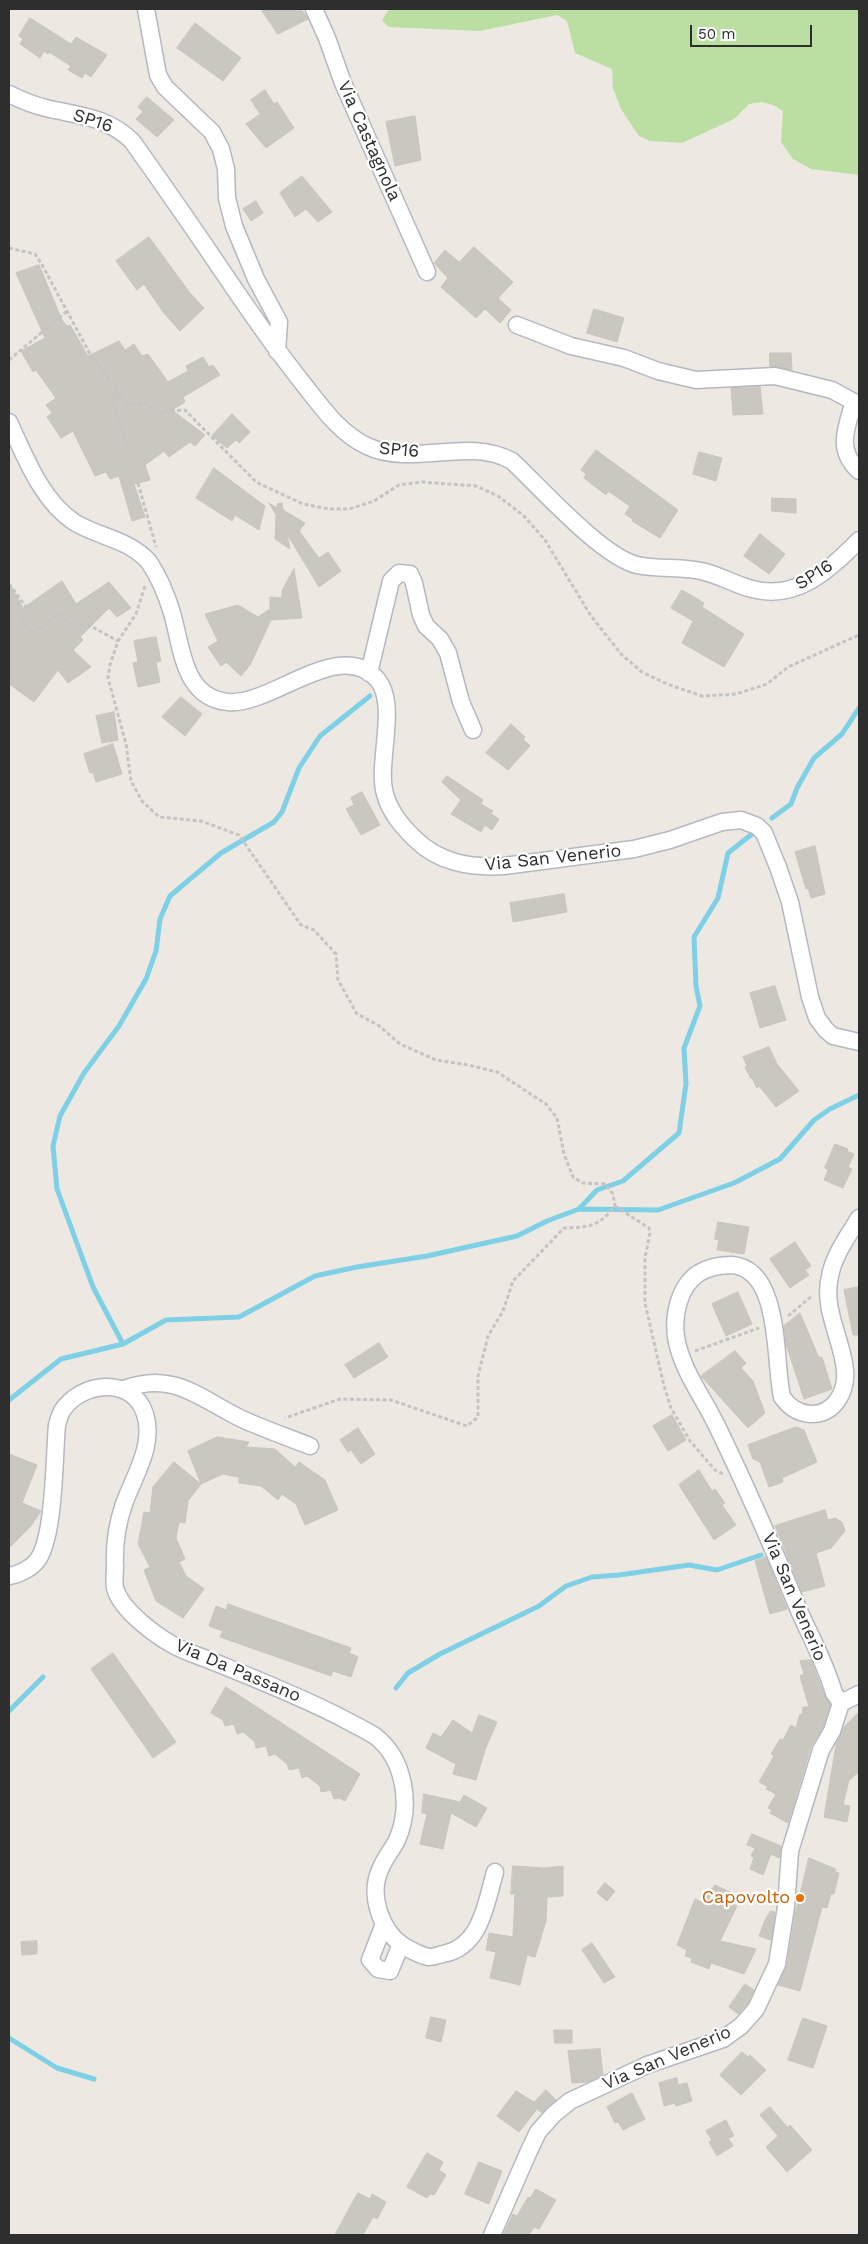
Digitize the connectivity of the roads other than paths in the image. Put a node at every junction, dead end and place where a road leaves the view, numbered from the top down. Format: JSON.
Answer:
{"nodes":[{"id":1,"x":146,"y":9,"type":"edge"},
{"id":2,"x":314,"y":9,"type":"edge"},
{"id":3,"x":9,"y":94,"type":"edge"},
{"id":4,"x":427,"y":272,"type":"dead end"},
{"id":5,"x":517,"y":325,"type":"dead end"},
{"id":6,"x":277,"y":351,"type":"junction"},
{"id":7,"x":857,"y":402,"type":"edge"},
{"id":8,"x":9,"y":422,"type":"edge"},
{"id":9,"x":859,"y":471,"type":"edge"},
{"id":10,"x":859,"y":540,"type":"edge"},
{"id":11,"x":369,"y":673,"type":"junction"},
{"id":12,"x":473,"y":730,"type":"dead end"},
{"id":13,"x":859,"y":1042,"type":"edge"},
{"id":14,"x":859,"y":1218,"type":"edge"},
{"id":15,"x":124,"y":1389,"type":"junction"},
{"id":16,"x":310,"y":1446,"type":"dead end"},
{"id":17,"x":9,"y":1576,"type":"edge"},
{"id":18,"x":859,"y":1694,"type":"edge"},
{"id":19,"x":841,"y":1702,"type":"junction"},
{"id":20,"x":495,"y":1872,"type":"dead end"},
{"id":21,"x":384,"y":1924,"type":"junction"},
{"id":22,"x":401,"y":1944,"type":"junction"},
{"id":23,"x":492,"y":2235,"type":"edge"}],
"edges":[{"from":1,"to":6,"type":"street"},
{"from":2,"to":4,"type":"street","name":"Via Castagnola"},
{"from":3,"to":6,"type":"street","name":"SP16","number":"SP16"},
{"from":5,"to":7,"type":"street"},
{"from":6,"to":10,"type":"street","name":"SP16","number":"SP16"},
{"from":7,"to":9,"type":"street"},
{"from":8,"to":11,"type":"street"},
{"from":11,"to":12,"type":"street"},
{"from":11,"to":13,"type":"street","name":"Via San Venerio"},
{"from":14,"to":19,"type":"street","name":"Via San Venerio"},
{"from":15,"to":16,"type":"street"},
{"from":15,"to":17,"type":"street"},
{"from":15,"to":21,"type":"street","name":"Via Da Passano"},
{"from":18,"to":19,"type":"street"},
{"from":19,"to":23,"type":"street","name":"Via San Venerio"},
{"from":20,"to":22,"type":"street","name":"Via Da Passano"},
{"from":21,"to":22,"type":"street","name":"Via Da Passano"},
{"from":21,"to":22,"type":"street"}]}
